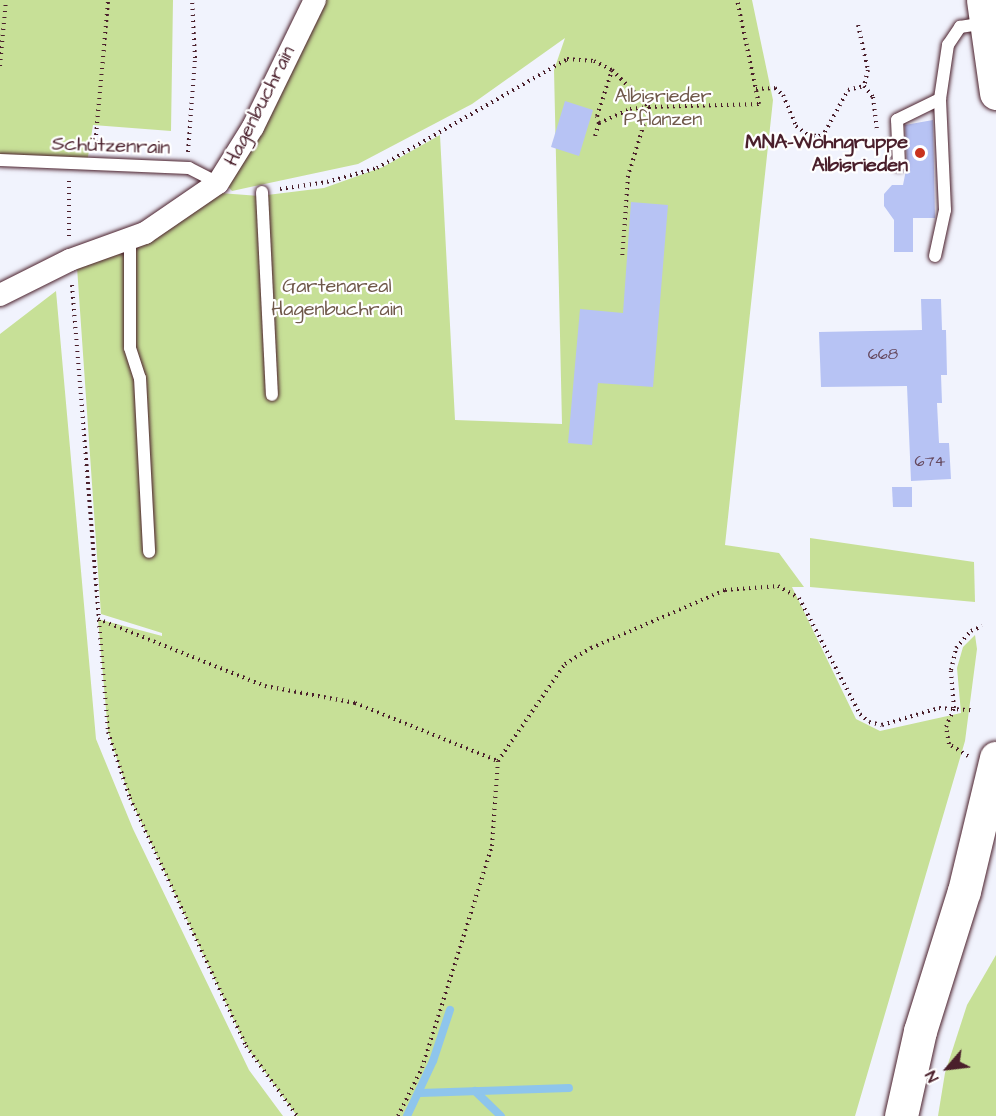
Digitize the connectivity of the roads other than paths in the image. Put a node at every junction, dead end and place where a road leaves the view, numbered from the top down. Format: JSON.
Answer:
{"nodes":[{"id":1,"x":315,"y":0,"type":"edge"},
{"id":2,"x":985,"y":11,"type":"edge"},
{"id":3,"x":996,"y":93,"type":"edge"},
{"id":4,"x":940,"y":99,"type":"junction"},
{"id":5,"x":0,"y":160,"type":"edge"},
{"id":6,"x":899,"y":165,"type":"dead end"},
{"id":7,"x":218,"y":183,"type":"junction"},
{"id":8,"x":262,"y":192,"type":"dead end"},
{"id":9,"x":130,"y":239,"type":"junction"},
{"id":10,"x":935,"y":256,"type":"dead end"},
{"id":11,"x":0,"y":295,"type":"edge"},
{"id":12,"x":272,"y":395,"type":"dead end"},
{"id":13,"x":149,"y":552,"type":"dead end"},
{"id":14,"x":982,"y":757,"type":"edge"},
{"id":15,"x":901,"y":1116,"type":"edge"}],
"edges":[{"from":1,"to":7,"type":"street","name":"Hagenbuchrain"},
{"from":2,"to":3,"type":"main road"},
{"from":2,"to":4,"type":"lane"},
{"from":4,"to":6,"type":"lane"},
{"from":4,"to":10,"type":"lane"},
{"from":5,"to":7,"type":"lane","name":"Schützenrain"},
{"from":7,"to":9,"type":"street","name":"Hagenbuchrain"},
{"from":8,"to":12,"type":"lane"},
{"from":9,"to":11,"type":"street","name":"Hagenbuchrain"},
{"from":9,"to":13,"type":"lane"},
{"from":14,"to":15,"type":"main road"}]}
